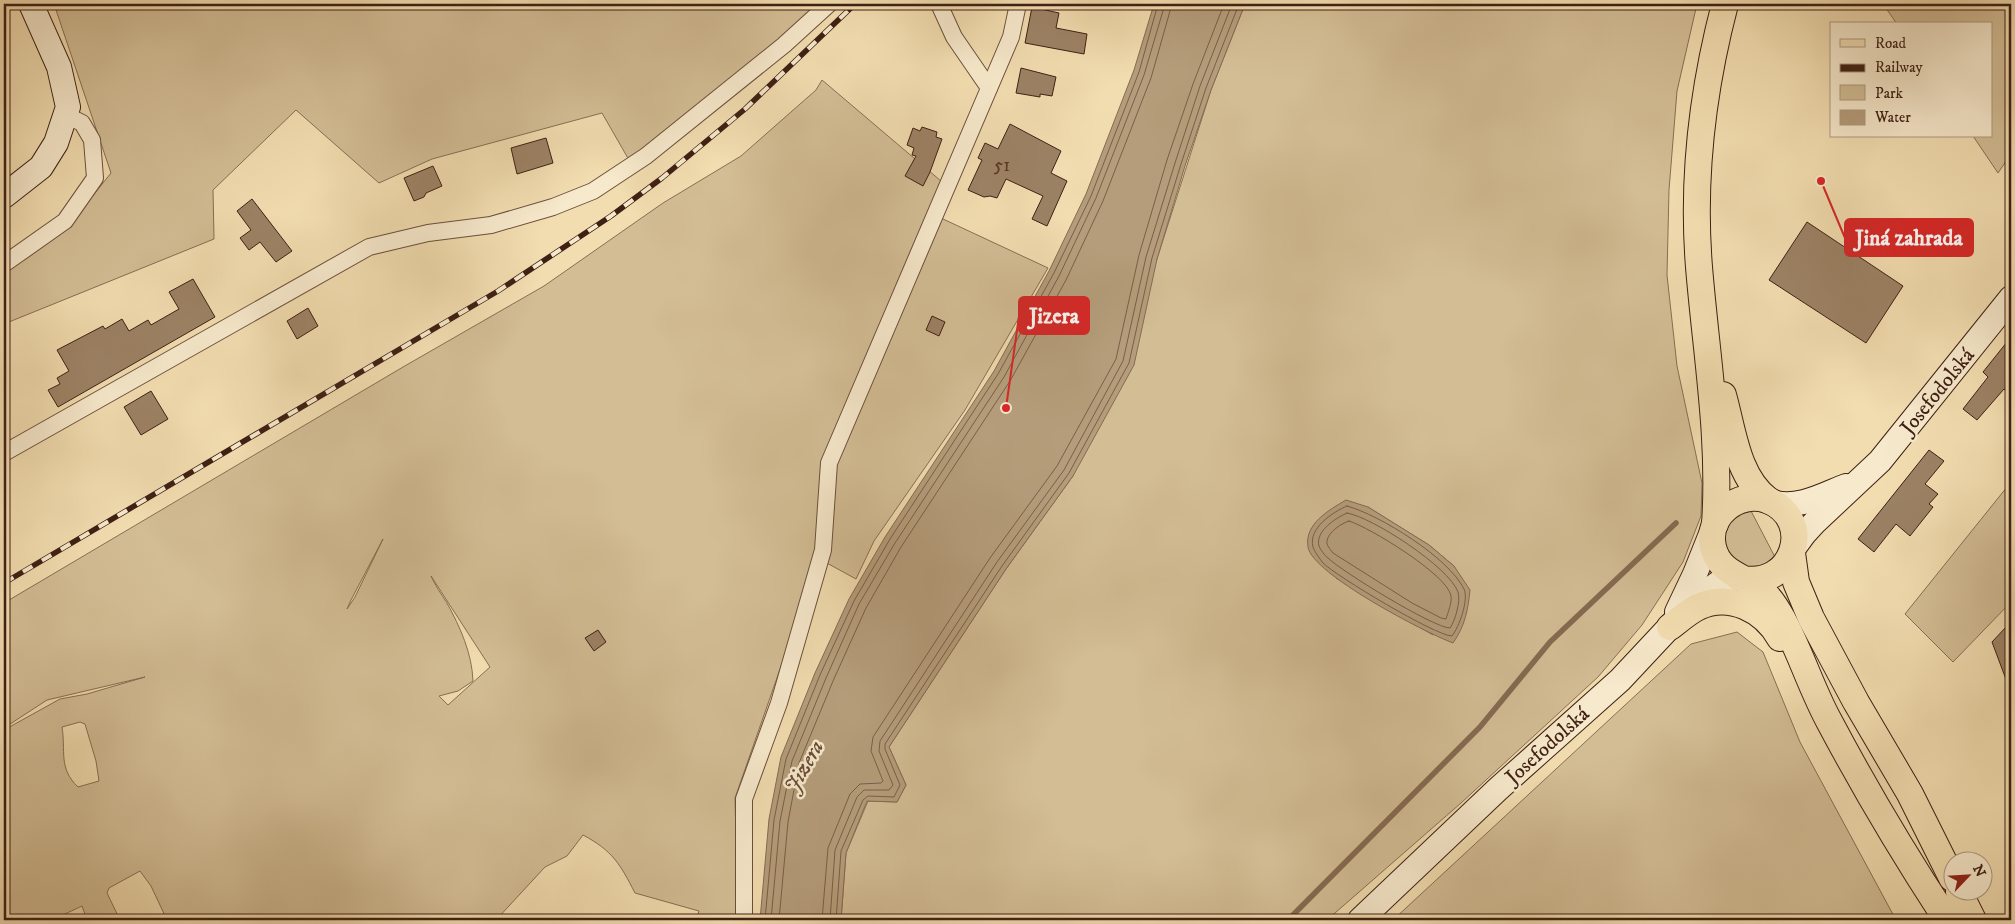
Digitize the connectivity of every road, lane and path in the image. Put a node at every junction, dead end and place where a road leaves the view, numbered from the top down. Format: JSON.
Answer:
{"nodes":[{"id":1,"x":31,"y":4,"type":"edge"},
{"id":2,"x":829,"y":4,"type":"edge"},
{"id":3,"x":939,"y":4,"type":"edge"},
{"id":4,"x":1018,"y":4,"type":"edge"},
{"id":5,"x":1725,"y":4,"type":"edge"},
{"id":6,"x":988,"y":88,"type":"junction"},
{"id":7,"x":66,"y":115,"type":"junction"},
{"id":8,"x":4,"y":196,"type":"edge"},
{"id":9,"x":4,"y":264,"type":"edge"},
{"id":10,"x":2011,"y":298,"type":"edge"},
{"id":11,"x":1706,"y":327,"type":"junction"},
{"id":12,"x":4,"y":453,"type":"edge"},
{"id":13,"x":1859,"y":480,"type":"junction"},
{"id":14,"x":1770,"y":501,"type":"junction"},
{"id":15,"x":1714,"y":526,"type":"junction"},
{"id":16,"x":1792,"y":551,"type":"junction"},
{"id":17,"x":1738,"y":577,"type":"junction"},
{"id":18,"x":1670,"y":627,"type":"junction"},
{"id":19,"x":1833,"y":728,"type":"junction"},
{"id":20,"x":1942,"y":858,"type":"edge"},
{"id":21,"x":1964,"y":902,"type":"edge"},
{"id":22,"x":744,"y":920,"type":"edge"},
{"id":23,"x":1360,"y":920,"type":"edge"},
{"id":24,"x":1947,"y":920,"type":"edge"},
{"id":25,"x":1973,"y":920,"type":"edge"}],
"edges":[{"from":1,"to":7,"type":"main road"},
{"from":2,"to":12,"type":"street"},
{"from":3,"to":6,"type":"street"},
{"from":4,"to":6,"type":"street"},
{"from":5,"to":11,"type":"main road"},
{"from":6,"to":22,"type":"street"},
{"from":7,"to":8,"type":"main road"},
{"from":7,"to":9,"type":"street"},
{"from":10,"to":13,"type":"main road","name":"Josefodolská"},
{"from":11,"to":14,"type":"main road"},
{"from":11,"to":15,"type":"main road"},
{"from":13,"to":14,"type":"main road","name":"Josefodolská"},
{"from":13,"to":16,"type":"main road","name":"Josefodolská"},
{"from":14,"to":15,"type":"main road"},
{"from":14,"to":16,"type":"main road"},
{"from":15,"to":17,"type":"main road"},
{"from":15,"to":18,"type":"main road"},
{"from":16,"to":17,"type":"main road"},
{"from":16,"to":20,"type":"main road"},
{"from":17,"to":18,"type":"main road","name":"Josefodolská"},
{"from":17,"to":19,"type":"main road"},
{"from":18,"to":19,"type":"main road"},
{"from":18,"to":23,"type":"main road","name":"Josefodolská"},
{"from":19,"to":24,"type":"main road"},
{"from":21,"to":25,"type":"main road"}]}
